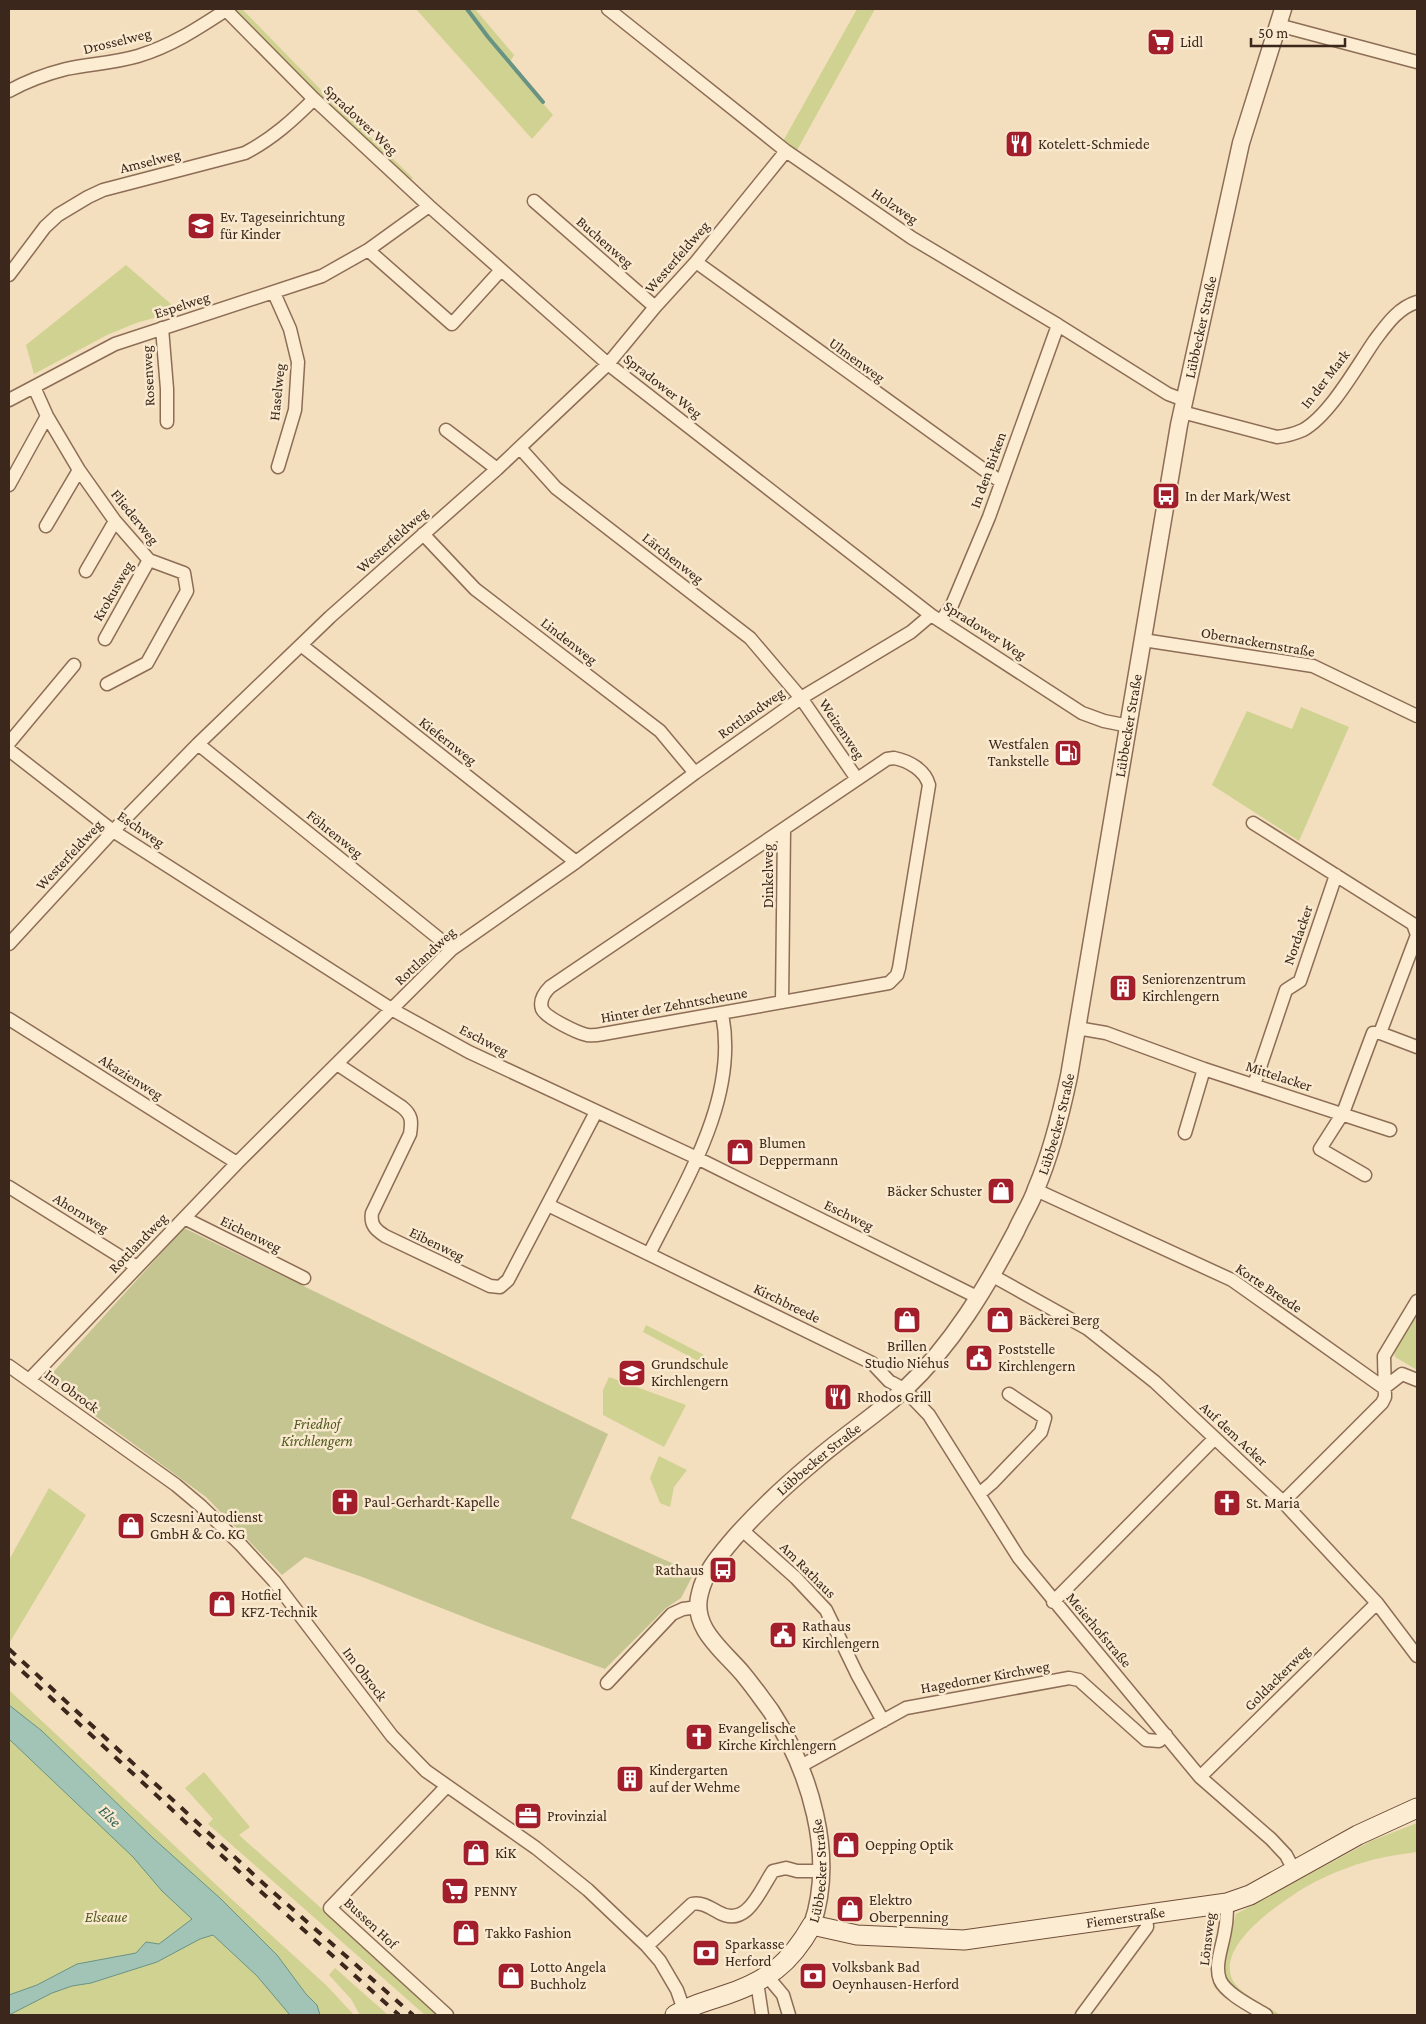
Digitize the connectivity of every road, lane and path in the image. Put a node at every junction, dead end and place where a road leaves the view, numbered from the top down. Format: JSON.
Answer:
{"nodes":[{"id":1,"x":226,"y":9,"type":"edge"},
{"id":2,"x":608,"y":9,"type":"edge"},
{"id":3,"x":1283,"y":9,"type":"edge"},
{"id":4,"x":1278,"y":25,"type":"junction"},
{"id":5,"x":1417,"y":62,"type":"edge"},
{"id":6,"x":9,"y":90,"type":"edge"},
{"id":7,"x":314,"y":99,"type":"junction"},
{"id":8,"x":786,"y":151,"type":"junction"},
{"id":9,"x":534,"y":201,"type":"dead end"},
{"id":10,"x":429,"y":206,"type":"junction"},
{"id":11,"x":368,"y":250,"type":"junction"},
{"id":12,"x":696,"y":262,"type":"junction"},
{"id":13,"x":501,"y":270,"type":"junction"},
{"id":14,"x":9,"y":276,"type":"edge"},
{"id":15,"x":274,"y":293,"type":"junction"},
{"id":16,"x":1417,"y":302,"type":"edge"},
{"id":17,"x":655,"y":307,"type":"junction"},
{"id":18,"x":1058,"y":325,"type":"junction"},
{"id":19,"x":162,"y":328,"type":"junction"},
{"id":20,"x":608,"y":364,"type":"junction"},
{"id":21,"x":34,"y":387,"type":"junction"},
{"id":22,"x":9,"y":400,"type":"edge"},
{"id":23,"x":1183,"y":406,"type":"junction"},
{"id":24,"x":48,"y":416,"type":"junction"},
{"id":25,"x":166,"y":422,"type":"dead end"},
{"id":26,"x":446,"y":430,"type":"dead end"},
{"id":27,"x":520,"y":448,"type":"junction"},
{"id":28,"x":278,"y":467,"type":"dead end"},
{"id":29,"x":497,"y":469,"type":"junction"},
{"id":30,"x":79,"y":470,"type":"junction"},
{"id":31,"x":1001,"y":482,"type":"junction"},
{"id":32,"x":9,"y":485,"type":"edge"},
{"id":33,"x":115,"y":521,"type":"junction"},
{"id":34,"x":46,"y":526,"type":"dead end"},
{"id":35,"x":423,"y":534,"type":"junction"},
{"id":36,"x":149,"y":560,"type":"junction"},
{"id":37,"x":86,"y":571,"type":"dead end"},
{"id":38,"x":936,"y":618,"type":"junction"},
{"id":39,"x":105,"y":639,"type":"dead end"},
{"id":40,"x":1142,"y":640,"type":"junction"},
{"id":41,"x":301,"y":645,"type":"junction"},
{"id":42,"x":74,"y":665,"type":"dead end"},
{"id":43,"x":106,"y":684,"type":"dead end"},
{"id":44,"x":801,"y":698,"type":"junction"},
{"id":45,"x":1417,"y":716,"type":"edge"},
{"id":46,"x":1128,"y":726,"type":"junction"},
{"id":47,"x":9,"y":743,"type":"edge"},
{"id":48,"x":198,"y":744,"type":"junction"},
{"id":49,"x":9,"y":750,"type":"edge"},
{"id":50,"x":695,"y":773,"type":"junction"},
{"id":51,"x":857,"y":780,"type":"junction"},
{"id":52,"x":1254,"y":822,"type":"dead end"},
{"id":53,"x":784,"y":829,"type":"junction"},
{"id":54,"x":113,"y":831,"type":"junction"},
{"id":55,"x":576,"y":862,"type":"junction"},
{"id":56,"x":1336,"y":875,"type":"junction"},
{"id":57,"x":9,"y":944,"type":"edge"},
{"id":58,"x":452,"y":949,"type":"junction"},
{"id":59,"x":782,"y":1002,"type":"junction"},
{"id":60,"x":393,"y":1010,"type":"junction"},
{"id":61,"x":722,"y":1014,"type":"junction"},
{"id":62,"x":9,"y":1019,"type":"edge"},
{"id":63,"x":1077,"y":1028,"type":"junction"},
{"id":64,"x":1380,"y":1033,"type":"junction"},
{"id":65,"x":1417,"y":1047,"type":"edge"},
{"id":66,"x":336,"y":1064,"type":"junction"},
{"id":67,"x":1204,"y":1069,"type":"junction"},
{"id":68,"x":1254,"y":1085,"type":"junction"},
{"id":69,"x":596,"y":1112,"type":"junction"},
{"id":70,"x":1343,"y":1113,"type":"junction"},
{"id":71,"x":1390,"y":1130,"type":"dead end"},
{"id":72,"x":1185,"y":1133,"type":"dead end"},
{"id":73,"x":697,"y":1158,"type":"junction"},
{"id":74,"x":237,"y":1163,"type":"junction"},
{"id":75,"x":1365,"y":1175,"type":"dead end"},
{"id":76,"x":9,"y":1187,"type":"edge"},
{"id":77,"x":1036,"y":1190,"type":"junction"},
{"id":78,"x":548,"y":1205,"type":"junction"},
{"id":79,"x":184,"y":1218,"type":"junction"},
{"id":80,"x":649,"y":1254,"type":"junction"},
{"id":81,"x":137,"y":1267,"type":"junction"},
{"id":82,"x":992,"y":1276,"type":"junction"},
{"id":83,"x":304,"y":1278,"type":"dead end"},
{"id":84,"x":979,"y":1298,"type":"junction"},
{"id":85,"x":1417,"y":1302,"type":"edge"},
{"id":86,"x":9,"y":1366,"type":"edge"},
{"id":87,"x":29,"y":1380,"type":"junction"},
{"id":88,"x":1417,"y":1380,"type":"edge"},
{"id":89,"x":1384,"y":1388,"type":"junction"},
{"id":90,"x":904,"y":1389,"type":"junction"},
{"id":91,"x":1009,"y":1394,"type":"dead end"},
{"id":92,"x":1215,"y":1438,"type":"junction"},
{"id":93,"x":979,"y":1494,"type":"junction"},
{"id":94,"x":1283,"y":1502,"type":"junction"},
{"id":95,"x":742,"y":1530,"type":"junction"},
{"id":96,"x":1054,"y":1602,"type":"junction"},
{"id":97,"x":1377,"y":1603,"type":"junction"},
{"id":98,"x":698,"y":1607,"type":"junction"},
{"id":99,"x":1417,"y":1656,"type":"edge"},
{"id":100,"x":606,"y":1683,"type":"dead end"},
{"id":101,"x":883,"y":1721,"type":"junction"},
{"id":102,"x":1166,"y":1735,"type":"junction"},
{"id":103,"x":799,"y":1767,"type":"junction"},
{"id":104,"x":1200,"y":1777,"type":"junction"},
{"id":105,"x":447,"y":1786,"type":"junction"},
{"id":106,"x":1417,"y":1808,"type":"edge"},
{"id":107,"x":1294,"y":1870,"type":"junction"},
{"id":108,"x":822,"y":1871,"type":"junction"},
{"id":109,"x":1227,"y":1903,"type":"junction"},
{"id":110,"x":1146,"y":1914,"type":"junction"},
{"id":111,"x":812,"y":1925,"type":"junction"},
{"id":112,"x":647,"y":1946,"type":"junction"},
{"id":113,"x":762,"y":1979,"type":"junction"},
{"id":114,"x":679,"y":2012,"type":"edge"},
{"id":115,"x":447,"y":2015,"type":"edge"},
{"id":116,"x":762,"y":2015,"type":"edge"},
{"id":117,"x":789,"y":2015,"type":"edge"},
{"id":118,"x":1082,"y":2015,"type":"edge"},
{"id":119,"x":1266,"y":2015,"type":"edge"}],
"edges":[{"from":1,"to":6,"type":"street","name":"Drosselweg"},
{"from":1,"to":7,"type":"street","name":"Spradower Weg"},
{"from":2,"to":8,"type":"street","name":"Holzweg"},
{"from":3,"to":4,"type":"street","name":"Lübbecker Straße"},
{"from":4,"to":5,"type":"street"},
{"from":4,"to":23,"type":"street","name":"Lübbecker Straße"},
{"from":7,"to":10,"type":"street","name":"Spradower Weg"},
{"from":7,"to":14,"type":"street","name":"Amselweg"},
{"from":8,"to":12,"type":"street","name":"Westerfeldweg"},
{"from":8,"to":18,"type":"street","name":"Holzweg"},
{"from":9,"to":17,"type":"street","name":"Buchenweg"},
{"from":10,"to":11,"type":"street","name":"Espelweg"},
{"from":10,"to":13,"type":"street","name":"Spradower Weg"},
{"from":11,"to":13,"type":"street"},
{"from":11,"to":15,"type":"street","name":"Espelweg"},
{"from":12,"to":17,"type":"street","name":"Westerfeldweg"},
{"from":12,"to":31,"type":"street","name":"Ulmenweg"},
{"from":13,"to":20,"type":"street","name":"Spradower Weg"},
{"from":15,"to":19,"type":"street","name":"Espelweg"},
{"from":15,"to":28,"type":"street","name":"Haselweg"},
{"from":16,"to":23,"type":"street","name":"In der Mark"},
{"from":17,"to":20,"type":"street","name":"Westerfeldweg"},
{"from":18,"to":23,"type":"street","name":"Holzweg"},
{"from":18,"to":31,"type":"street","name":"In den Birken"},
{"from":19,"to":21,"type":"street","name":"Espelweg"},
{"from":19,"to":25,"type":"street","name":"Rosenweg"},
{"from":20,"to":27,"type":"street","name":"Westerfeldweg"},
{"from":20,"to":38,"type":"street","name":"Spradower Weg"},
{"from":21,"to":22,"type":"street","name":"Espelweg"},
{"from":21,"to":24,"type":"street","name":"Fliederweg"},
{"from":23,"to":40,"type":"street","name":"Lübbecker Straße"},
{"from":24,"to":30,"type":"street","name":"Fliederweg"},
{"from":24,"to":32,"type":"street"},
{"from":26,"to":29,"type":"street"},
{"from":27,"to":29,"type":"street","name":"Westerfeldweg"},
{"from":27,"to":44,"type":"street","name":"Lärchenweg"},
{"from":29,"to":35,"type":"street","name":"Westerfeldweg"},
{"from":30,"to":33,"type":"street","name":"Fliederweg"},
{"from":30,"to":34,"type":"street"},
{"from":31,"to":38,"type":"street","name":"In den Birken"},
{"from":33,"to":36,"type":"street","name":"Fliederweg"},
{"from":33,"to":37,"type":"street"},
{"from":35,"to":41,"type":"street","name":"Westerfeldweg"},
{"from":35,"to":50,"type":"street","name":"Lindenweg"},
{"from":36,"to":39,"type":"street","name":"Krokusweg"},
{"from":36,"to":43,"type":"street","name":"Fliederweg"},
{"from":38,"to":44,"type":"street","name":"Rottlandweg"},
{"from":38,"to":46,"type":"street","name":"Spradower Weg"},
{"from":40,"to":45,"type":"street","name":"Obernackernstraße"},
{"from":40,"to":46,"type":"street","name":"Lübbecker Straße"},
{"from":41,"to":48,"type":"street","name":"Westerfeldweg"},
{"from":41,"to":55,"type":"street","name":"Kiefernweg"},
{"from":42,"to":47,"type":"street"},
{"from":44,"to":50,"type":"street","name":"Rottlandweg"},
{"from":44,"to":51,"type":"street","name":"Weizenweg"},
{"from":46,"to":63,"type":"street","name":"Lübbecker Straße"},
{"from":48,"to":54,"type":"street","name":"Westerfeldweg"},
{"from":48,"to":58,"type":"street","name":"Föhrenweg"},
{"from":49,"to":54,"type":"street","name":"Eschweg"},
{"from":50,"to":55,"type":"street","name":"Rottlandweg"},
{"from":51,"to":53,"type":"street","name":"Hinter der Zehntscheune"},
{"from":51,"to":59,"type":"street","name":"Hinter der Zehntscheune"},
{"from":52,"to":56,"type":"street"},
{"from":53,"to":59,"type":"street","name":"Dinkelweg"},
{"from":53,"to":61,"type":"street","name":"Hinter der Zehntscheune"},
{"from":54,"to":57,"type":"street","name":"Westerfeldweg"},
{"from":54,"to":60,"type":"street","name":"Eschweg"},
{"from":55,"to":58,"type":"street","name":"Rottlandweg"},
{"from":56,"to":64,"type":"street"},
{"from":56,"to":68,"type":"street","name":"Nordacker"},
{"from":58,"to":60,"type":"street","name":"Rottlandweg"},
{"from":59,"to":61,"type":"street","name":"Hinter der Zehntscheune"},
{"from":60,"to":66,"type":"street","name":"Rottlandweg"},
{"from":60,"to":69,"type":"street","name":"Eschweg"},
{"from":61,"to":73,"type":"street"},
{"from":62,"to":74,"type":"street","name":"Akazienweg"},
{"from":63,"to":67,"type":"street","name":"Mittelacker"},
{"from":63,"to":77,"type":"street","name":"Lübbecker Straße"},
{"from":64,"to":65,"type":"street"},
{"from":64,"to":70,"type":"street"},
{"from":66,"to":74,"type":"street","name":"Rottlandweg"},
{"from":66,"to":78,"type":"street","name":"Eibenweg"},
{"from":67,"to":68,"type":"street","name":"Mittelacker"},
{"from":67,"to":72,"type":"street"},
{"from":68,"to":70,"type":"street","name":"Mittelacker"},
{"from":69,"to":73,"type":"street","name":"Eschweg"},
{"from":69,"to":78,"type":"street","name":"Eibenweg"},
{"from":70,"to":71,"type":"street","name":"Mittelacker"},
{"from":70,"to":75,"type":"street"},
{"from":73,"to":80,"type":"street"},
{"from":73,"to":84,"type":"street","name":"Eschweg"},
{"from":74,"to":79,"type":"street","name":"Rottlandweg"},
{"from":76,"to":81,"type":"street","name":"Ahornweg"},
{"from":77,"to":82,"type":"street","name":"Lübbecker Straße"},
{"from":77,"to":89,"type":"street","name":"Korte Breede"},
{"from":78,"to":80,"type":"street","name":"Kirchbreede"},
{"from":79,"to":81,"type":"street","name":"Rottlandweg"},
{"from":79,"to":83,"type":"street","name":"Eichenweg"},
{"from":80,"to":90,"type":"street","name":"Kirchbreede"},
{"from":81,"to":87,"type":"street","name":"Rottlandweg"},
{"from":82,"to":84,"type":"street","name":"Lübbecker Straße"},
{"from":82,"to":92,"type":"street","name":"Auf dem Acker"},
{"from":84,"to":90,"type":"street","name":"Lübbecker Straße"},
{"from":85,"to":89,"type":"street"},
{"from":86,"to":87,"type":"street","name":"Im Obrock"},
{"from":87,"to":105,"type":"street","name":"Im Obrock"},
{"from":88,"to":89,"type":"street"},
{"from":89,"to":94,"type":"street"},
{"from":90,"to":93,"type":"street","name":"Meierhofstraße"},
{"from":90,"to":95,"type":"street","name":"Lübbecker Straße"},
{"from":91,"to":93,"type":"street"},
{"from":92,"to":94,"type":"street","name":"Auf dem Acker"},
{"from":92,"to":96,"type":"street"},
{"from":93,"to":96,"type":"street","name":"Meierhofstraße"},
{"from":94,"to":97,"type":"street","name":"Auf dem Acker"},
{"from":95,"to":98,"type":"street","name":"Lübbecker Straße"},
{"from":95,"to":101,"type":"street","name":"Am Rathaus"},
{"from":96,"to":102,"type":"street","name":"Meierhofstraße"},
{"from":97,"to":99,"type":"street","name":"Auf dem Acker"},
{"from":97,"to":104,"type":"street","name":"Goldackerweg"},
{"from":98,"to":100,"type":"street"},
{"from":98,"to":103,"type":"street","name":"Lübbecker Straße"},
{"from":101,"to":102,"type":"street","name":"Hagedorner Kirchweg"},
{"from":101,"to":103,"type":"street","name":"Hagedorner Kirchweg"},
{"from":102,"to":104,"type":"street","name":"Meierhofstraße"},
{"from":103,"to":108,"type":"street","name":"Lübbecker Straße"},
{"from":104,"to":107,"type":"street","name":"Meierhofstraße"},
{"from":105,"to":112,"type":"street","name":"Im Obrock"},
{"from":105,"to":115,"type":"street","name":"Bussen Hof"},
{"from":106,"to":107,"type":"main road","name":"Fiemerstraße"},
{"from":107,"to":109,"type":"main road","name":"Fiemerstraße"},
{"from":108,"to":111,"type":"street","name":"Lübbecker Straße"},
{"from":108,"to":112,"type":"street"},
{"from":109,"to":110,"type":"main road","name":"Fiemerstraße"},
{"from":109,"to":119,"type":"street","name":"Lönsweg"},
{"from":110,"to":111,"type":"main road","name":"Fiemerstraße"},
{"from":110,"to":118,"type":"street"},
{"from":111,"to":113,"type":"main road","name":"Lübbecker Straße"},
{"from":112,"to":114,"type":"street","name":"Im Obrock"},
{"from":113,"to":114,"type":"main road","name":"Lübbecker Straße"},
{"from":113,"to":116,"type":"street"},
{"from":113,"to":117,"type":"street"}]}
